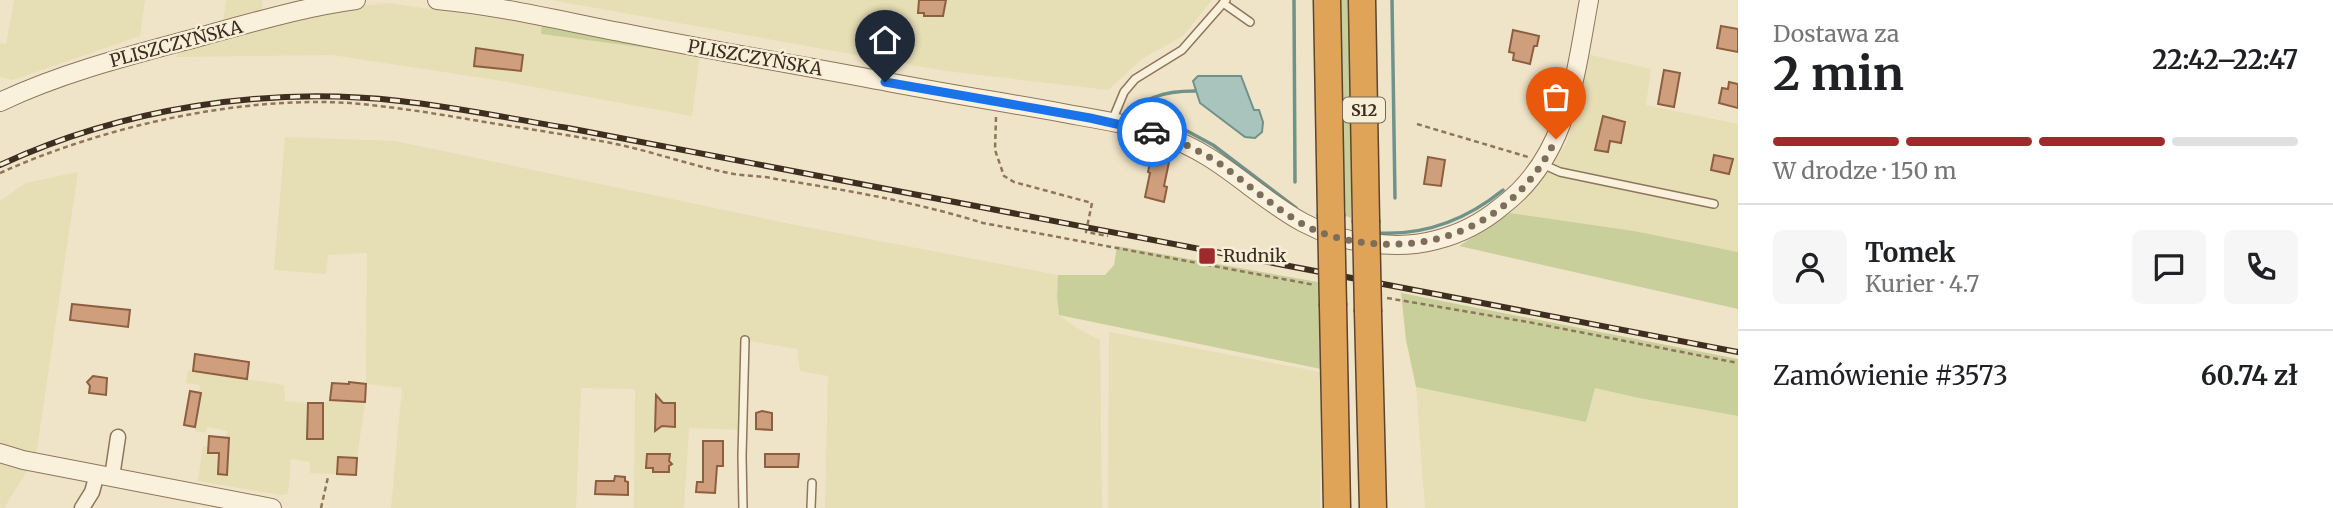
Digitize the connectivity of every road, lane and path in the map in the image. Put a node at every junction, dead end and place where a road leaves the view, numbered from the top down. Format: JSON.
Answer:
{"nodes":[{"id":1,"x":356,"y":0,"type":"edge"},
{"id":2,"x":437,"y":0,"type":"edge"},
{"id":3,"x":1327,"y":0,"type":"edge"},
{"id":4,"x":1362,"y":0,"type":"edge"},
{"id":5,"x":1589,"y":0,"type":"edge"},
{"id":6,"x":1225,"y":1,"type":"edge"},
{"id":7,"x":1250,"y":22,"type":"dead end"},
{"id":8,"x":996,"y":101,"type":"junction"},
{"id":9,"x":0,"y":102,"type":"edge"},
{"id":10,"x":1111,"y":122,"type":"junction"},
{"id":11,"x":1417,"y":124,"type":"dead end"},
{"id":12,"x":1542,"y":164,"type":"junction"},
{"id":13,"x":0,"y":173,"type":"edge"},
{"id":14,"x":1714,"y":204,"type":"dead end"},
{"id":15,"x":1108,"y":236,"type":"dead end"},
{"id":16,"x":1329,"y":296,"type":"junction"},
{"id":17,"x":1371,"y":304,"type":"junction"},
{"id":18,"x":745,"y":340,"type":"dead end"},
{"id":19,"x":1738,"y":363,"type":"edge"},
{"id":20,"x":118,"y":437,"type":"dead end"},
{"id":21,"x":0,"y":453,"type":"edge"},
{"id":22,"x":104,"y":476,"type":"junction"},
{"id":23,"x":328,"y":477,"type":"dead end"},
{"id":24,"x":812,"y":483,"type":"dead end"},
{"id":25,"x":261,"y":507,"type":"edge"},
{"id":26,"x":82,"y":508,"type":"edge"},
{"id":27,"x":321,"y":508,"type":"edge"},
{"id":28,"x":743,"y":508,"type":"edge"},
{"id":29,"x":811,"y":508,"type":"edge"},
{"id":30,"x":1337,"y":508,"type":"edge"},
{"id":31,"x":1373,"y":508,"type":"edge"}],
"edges":[{"from":1,"to":9,"type":"street","name":"PLISZCZYŃSKA"},
{"from":2,"to":8,"type":"street","name":"PLISZCZYŃSKA"},
{"from":3,"to":16,"type":"highway","number":"S12","bridge":true},
{"from":4,"to":17,"type":"highway","number":"S12","bridge":true},
{"from":5,"to":12,"type":"street","name":"PLISZCZYŃSKA"},
{"from":6,"to":7,"type":"lane"},
{"from":6,"to":10,"type":"lane"},
{"from":8,"to":10,"type":"street","name":"PLISZCZYŃSKA"},
{"from":8,"to":15,"type":"path"},
{"from":10,"to":12,"type":"street","name":"PLISZCZYŃSKA"},
{"from":11,"to":12,"type":"path"},
{"from":12,"to":14,"type":"lane"},
{"from":13,"to":16,"type":"path"},
{"from":16,"to":30,"type":"highway","number":"S12"},
{"from":17,"to":19,"type":"path"},
{"from":17,"to":31,"type":"highway","number":"S12"},
{"from":18,"to":28,"type":"lane"},
{"from":20,"to":22,"type":"street"},
{"from":21,"to":22,"type":"street"},
{"from":22,"to":25,"type":"street"},
{"from":22,"to":26,"type":"street"},
{"from":23,"to":27,"type":"path"},
{"from":24,"to":29,"type":"lane"}]}
